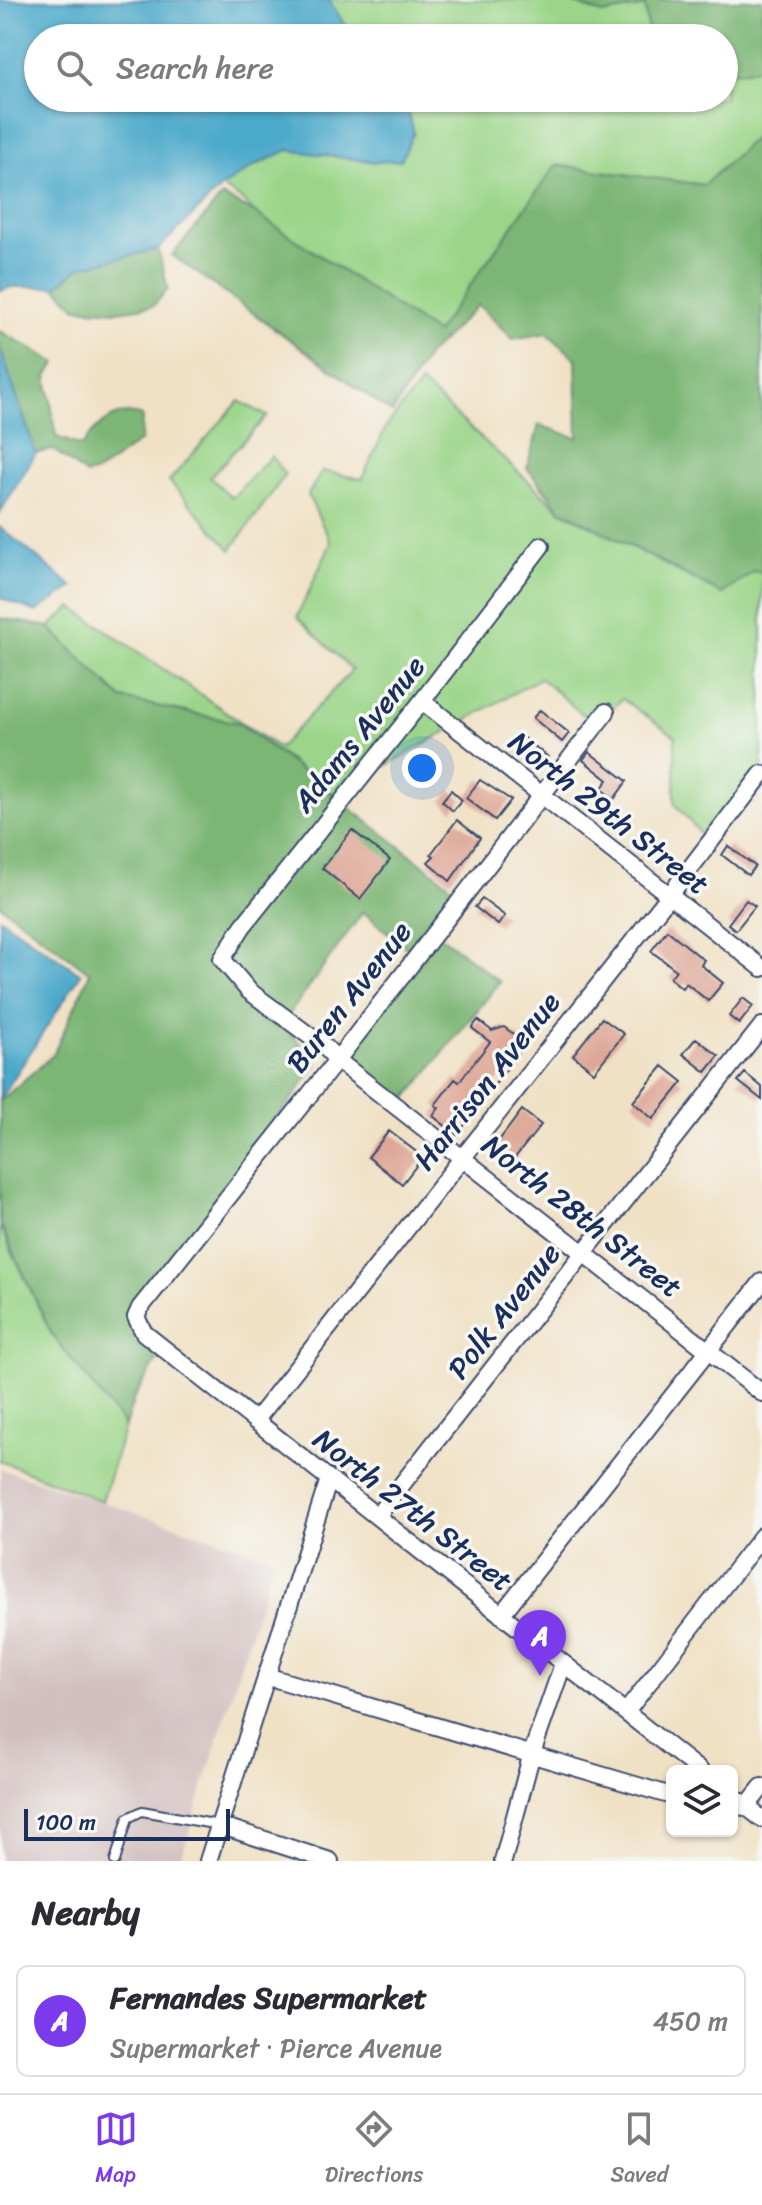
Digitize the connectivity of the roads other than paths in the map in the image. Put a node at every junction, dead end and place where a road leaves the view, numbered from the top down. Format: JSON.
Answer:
{"nodes":[{"id":1,"x":541,"y":546,"type":"dead end"},
{"id":2,"x":422,"y":701,"type":"junction"},
{"id":3,"x":606,"y":712,"type":"dead end"},
{"id":4,"x":762,"y":774,"type":"edge"},
{"id":5,"x":541,"y":797,"type":"junction"},
{"id":6,"x":669,"y":896,"type":"junction"},
{"id":7,"x":222,"y":959,"type":"joint"},
{"id":8,"x":762,"y":968,"type":"edge"},
{"id":9,"x":762,"y":1026,"type":"edge"},
{"id":10,"x":337,"y":1060,"type":"junction"},
{"id":11,"x":462,"y":1157,"type":"junction"},
{"id":12,"x":584,"y":1254,"type":"junction"},
{"id":13,"x":762,"y":1282,"type":"edge"},
{"id":14,"x":136,"y":1317,"type":"joint"},
{"id":15,"x":706,"y":1351,"type":"junction"},
{"id":16,"x":762,"y":1393,"type":"edge"},
{"id":17,"x":255,"y":1421,"type":"junction"},
{"id":18,"x":329,"y":1479,"type":"junction"},
{"id":19,"x":377,"y":1516,"type":"junction"},
{"id":20,"x":762,"y":1536,"type":"edge"},
{"id":21,"x":501,"y":1615,"type":"junction"},
{"id":22,"x":563,"y":1664,"type":"junction"},
{"id":23,"x":266,"y":1676,"type":"junction"},
{"id":24,"x":626,"y":1712,"type":"junction"},
{"id":25,"x":532,"y":1753,"type":"junction"},
{"id":26,"x":692,"y":1765,"type":"edge"},
{"id":27,"x":762,"y":1787,"type":"edge"},
{"id":28,"x":666,"y":1794,"type":"edge"},
{"id":29,"x":739,"y":1807,"type":"edge"},
{"id":30,"x":762,"y":1819,"type":"edge"},
{"id":31,"x":219,"y":1825,"type":"junction"},
{"id":32,"x":321,"y":1860,"type":"edge"},
{"id":33,"x":115,"y":1861,"type":"edge"},
{"id":34,"x":208,"y":1861,"type":"edge"},
{"id":35,"x":503,"y":1861,"type":"edge"}],
"edges":[{"from":1,"to":2,"type":"street","name":"Adams Avenue"},
{"from":2,"to":5,"type":"street","name":"North 29th Street"},
{"from":2,"to":7,"type":"street","name":"Adams Avenue"},
{"from":3,"to":5,"type":"street","name":"Buren Avenue"},
{"from":4,"to":6,"type":"street","name":"Harrison Avenue"},
{"from":5,"to":6,"type":"street","name":"North 29th Street"},
{"from":5,"to":10,"type":"street","name":"Buren Avenue"},
{"from":6,"to":8,"type":"street","name":"North 29th Street"},
{"from":6,"to":11,"type":"street","name":"Harrison Avenue"},
{"from":7,"to":10,"type":"street","name":"North 28th Street"},
{"from":9,"to":12,"type":"street","name":"Polk Avenue"},
{"from":10,"to":11,"type":"street","name":"North 28th Street"},
{"from":10,"to":14,"type":"street","name":"Buren Avenue"},
{"from":11,"to":12,"type":"street","name":"North 28th Street"},
{"from":11,"to":17,"type":"street","name":"Harrison Avenue"},
{"from":12,"to":15,"type":"street","name":"North 28th Street"},
{"from":12,"to":19,"type":"street","name":"Polk Avenue"},
{"from":13,"to":15,"type":"street"},
{"from":14,"to":17,"type":"street","name":"North 27th Street"},
{"from":15,"to":16,"type":"street","name":"North 28th Street"},
{"from":15,"to":21,"type":"street"},
{"from":17,"to":18,"type":"street","name":"North 27th Street"},
{"from":18,"to":19,"type":"street","name":"North 27th Street"},
{"from":18,"to":23,"type":"street"},
{"from":19,"to":21,"type":"street","name":"North 27th Street"},
{"from":20,"to":24,"type":"street"},
{"from":21,"to":22,"type":"street","name":"North 27th Street"},
{"from":22,"to":24,"type":"street","name":"North 27th Street"},
{"from":22,"to":25,"type":"street"},
{"from":23,"to":25,"type":"street"},
{"from":23,"to":31,"type":"street"},
{"from":24,"to":26,"type":"street","name":"North 27th Street"},
{"from":25,"to":28,"type":"street"},
{"from":25,"to":35,"type":"street"},
{"from":27,"to":29,"type":"street"},
{"from":29,"to":30,"type":"street"},
{"from":31,"to":32,"type":"street"},
{"from":31,"to":33,"type":"lane"},
{"from":31,"to":34,"type":"street"}]}
